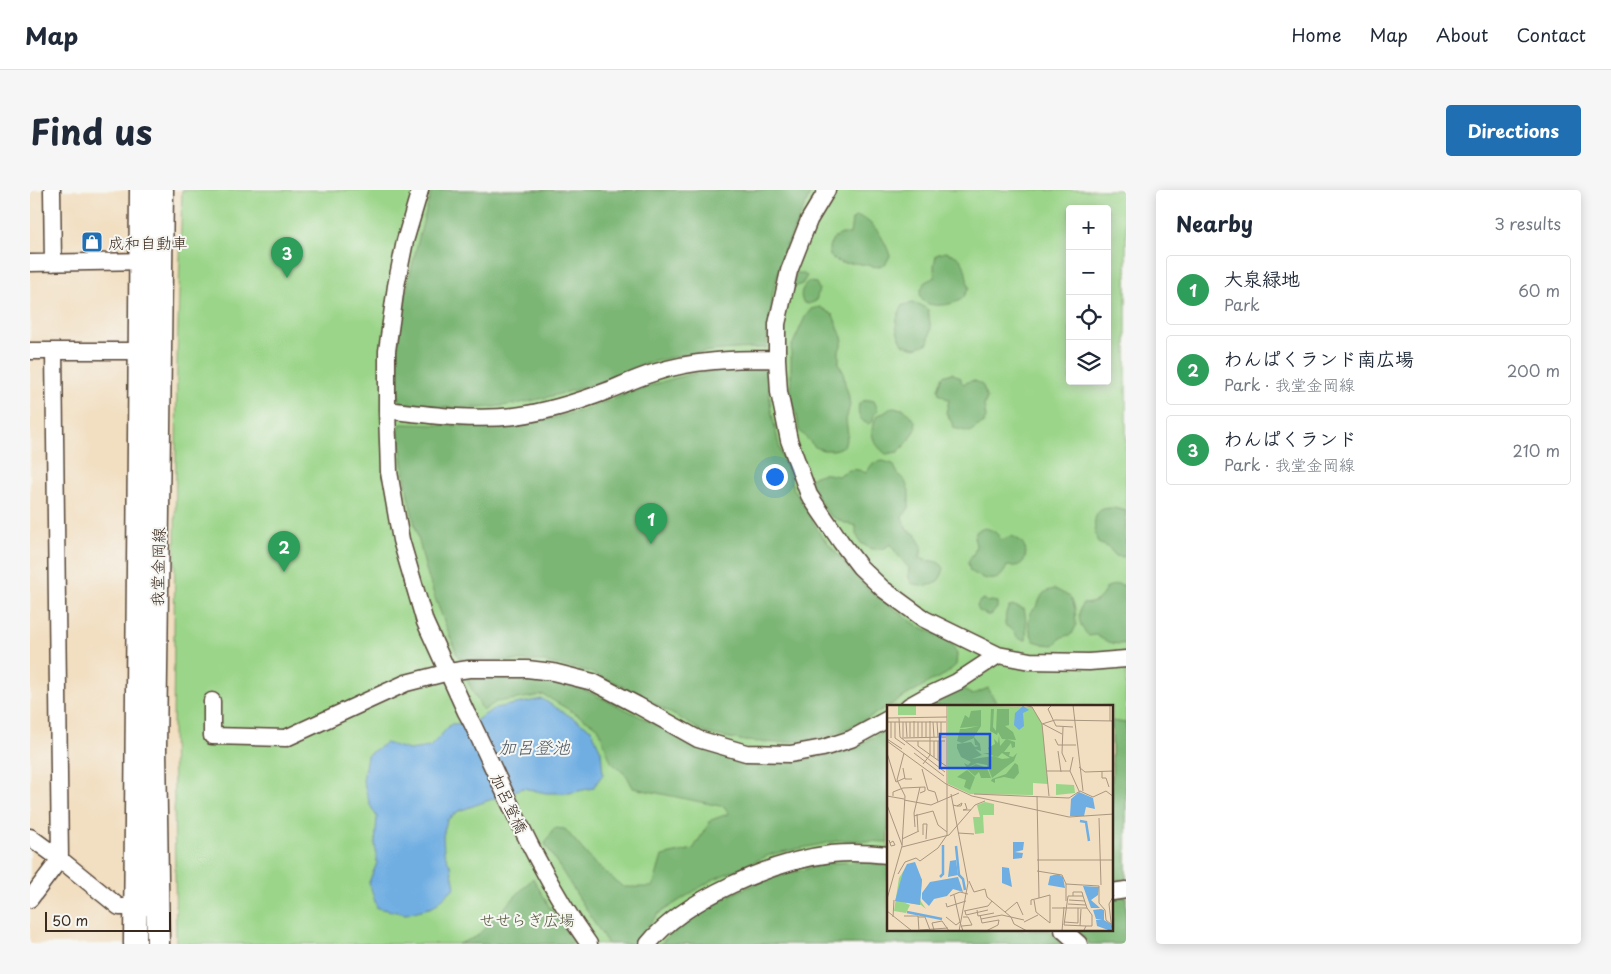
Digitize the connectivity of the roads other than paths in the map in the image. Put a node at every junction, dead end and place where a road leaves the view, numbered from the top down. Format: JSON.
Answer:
{"nodes":[{"id":1,"x":52,"y":190,"type":"edge"},
{"id":2,"x":141,"y":190,"type":"edge"},
{"id":3,"x":162,"y":190,"type":"edge"},
{"id":4,"x":420,"y":190,"type":"edge"},
{"id":5,"x":827,"y":190,"type":"edge"},
{"id":6,"x":150,"y":261,"type":"junction"},
{"id":7,"x":30,"y":263,"type":"edge"},
{"id":8,"x":53,"y":263,"type":"junction"},
{"id":9,"x":30,"y":351,"type":"edge"},
{"id":10,"x":54,"y":351,"type":"junction"},
{"id":11,"x":139,"y":351,"type":"junction"},
{"id":12,"x":776,"y":359,"type":"junction"},
{"id":13,"x":387,"y":410,"type":"junction"},
{"id":14,"x":998,"y":655,"type":"junction"},
{"id":15,"x":1126,"y":659,"type":"edge"},
{"id":16,"x":449,"y":672,"type":"junction"},
{"id":17,"x":212,"y":701,"type":"dead end"},
{"id":18,"x":911,"y":705,"type":"edge"},
{"id":19,"x":887,"y":720,"type":"edge"},
{"id":20,"x":30,"y":837,"type":"edge"},
{"id":21,"x":887,"y":855,"type":"edge"},
{"id":22,"x":60,"y":859,"type":"junction"},
{"id":23,"x":30,"y":899,"type":"edge"},
{"id":24,"x":157,"y":907,"type":"junction"},
{"id":25,"x":134,"y":908,"type":"junction"},
{"id":26,"x":1065,"y":932,"type":"edge"},
{"id":27,"x":135,"y":944,"type":"edge"},
{"id":28,"x":158,"y":944,"type":"edge"},
{"id":29,"x":589,"y":944,"type":"edge"},
{"id":30,"x":648,"y":944,"type":"edge"},
{"id":31,"x":1079,"y":944,"type":"edge"}],
"edges":[{"from":1,"to":8,"type":"street"},
{"from":2,"to":6,"type":"main road","name":"我堂金岡線"},
{"from":3,"to":6,"type":"main road","name":"我堂金岡線"},
{"from":4,"to":13,"type":"street","name":"加呂登橋"},
{"from":5,"to":12,"type":"street"},
{"from":6,"to":8,"type":"street"},
{"from":6,"to":11,"type":"main road","name":"我堂金岡線"},
{"from":6,"to":24,"type":"main road","name":"我堂金岡線"},
{"from":7,"to":8,"type":"street"},
{"from":9,"to":10,"type":"street"},
{"from":10,"to":11,"type":"street"},
{"from":10,"to":22,"type":"street"},
{"from":11,"to":25,"type":"main road","name":"我堂金岡線"},
{"from":12,"to":13,"type":"street"},
{"from":12,"to":14,"type":"street"},
{"from":13,"to":16,"type":"street","name":"加呂登橋"},
{"from":14,"to":15,"type":"street"},
{"from":14,"to":18,"type":"street"},
{"from":16,"to":17,"type":"street"},
{"from":16,"to":19,"type":"street"},
{"from":16,"to":29,"type":"street","name":"加呂登橋"},
{"from":20,"to":22,"type":"street"},
{"from":21,"to":30,"type":"street"},
{"from":22,"to":23,"type":"street"},
{"from":22,"to":25,"type":"street"},
{"from":24,"to":25,"type":"street"},
{"from":24,"to":28,"type":"main road","name":"我堂金岡線"},
{"from":25,"to":27,"type":"main road","name":"我堂金岡線"},
{"from":26,"to":31,"type":"street"}]}
